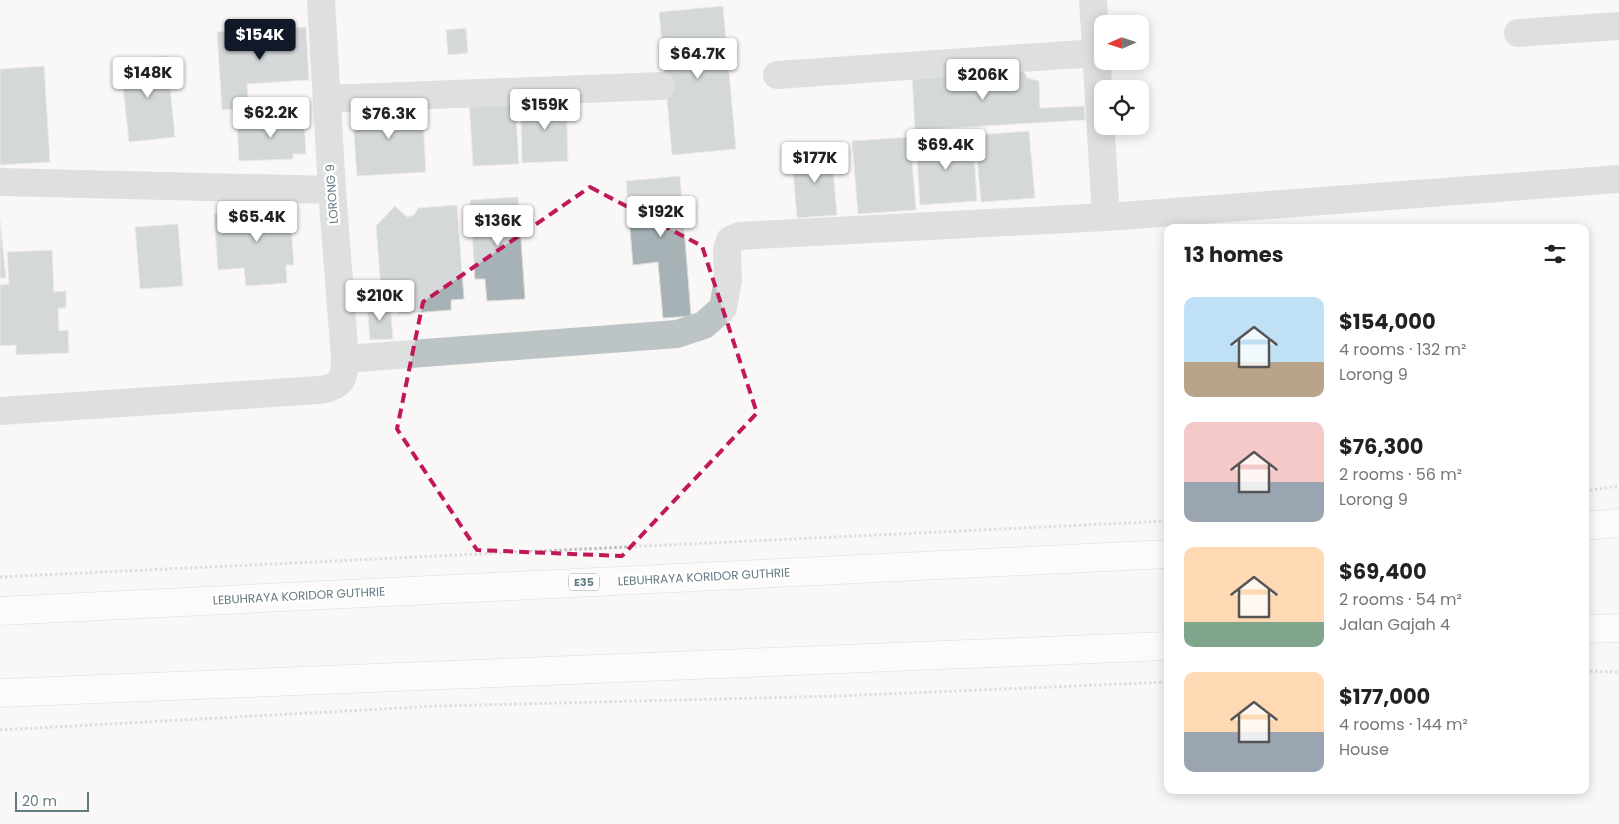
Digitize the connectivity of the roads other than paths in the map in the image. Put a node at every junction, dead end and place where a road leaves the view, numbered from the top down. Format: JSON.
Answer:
{"nodes":[{"id":1,"x":321,"y":0,"type":"edge"},
{"id":2,"x":1093,"y":0,"type":"edge"},
{"id":3,"x":1094,"y":18,"type":"edge"},
{"id":4,"x":1619,"y":26,"type":"edge"},
{"id":5,"x":1518,"y":33,"type":"dead end"},
{"id":6,"x":1094,"y":53,"type":"edge"},
{"id":7,"x":1097,"y":70,"type":"edge"},
{"id":8,"x":777,"y":75,"type":"dead end"},
{"id":9,"x":661,"y":86,"type":"dead end"},
{"id":10,"x":327,"y":99,"type":"junction"},
{"id":11,"x":1619,"y":179,"type":"edge"},
{"id":12,"x":2,"y":182,"type":"dead end"},
{"id":13,"x":332,"y":190,"type":"junction"},
{"id":14,"x":1106,"y":217,"type":"junction"},
{"id":15,"x":345,"y":359,"type":"junction"},
{"id":16,"x":0,"y":411,"type":"edge"},
{"id":17,"x":1619,"y":523,"type":"edge"},
{"id":18,"x":1589,"y":526,"type":"edge"},
{"id":19,"x":1164,"y":554,"type":"edge"},
{"id":20,"x":0,"y":611,"type":"edge"},
{"id":21,"x":1619,"y":628,"type":"edge"},
{"id":22,"x":1589,"y":629,"type":"edge"},
{"id":23,"x":1164,"y":646,"type":"edge"},
{"id":24,"x":0,"y":693,"type":"edge"}],
"edges":[{"from":1,"to":10,"type":"street","name":"LORONG 9"},
{"from":2,"to":3,"type":"street"},
{"from":4,"to":5,"type":"street"},
{"from":6,"to":8,"type":"street"},
{"from":7,"to":14,"type":"street"},
{"from":9,"to":10,"type":"street"},
{"from":10,"to":13,"type":"street","name":"LORONG 9"},
{"from":11,"to":14,"type":"street"},
{"from":12,"to":13,"type":"street"},
{"from":13,"to":15,"type":"street","name":"LORONG 9"},
{"from":14,"to":15,"type":"street"},
{"from":15,"to":16,"type":"street","name":"LORONG 9"},
{"from":17,"to":18,"type":"highway"},
{"from":19,"to":20,"type":"highway","name":"LEBUHRAYA KORIDOR GUTHRIE","number":"E35"},
{"from":21,"to":22,"type":"highway"},
{"from":23,"to":24,"type":"highway"}]}
